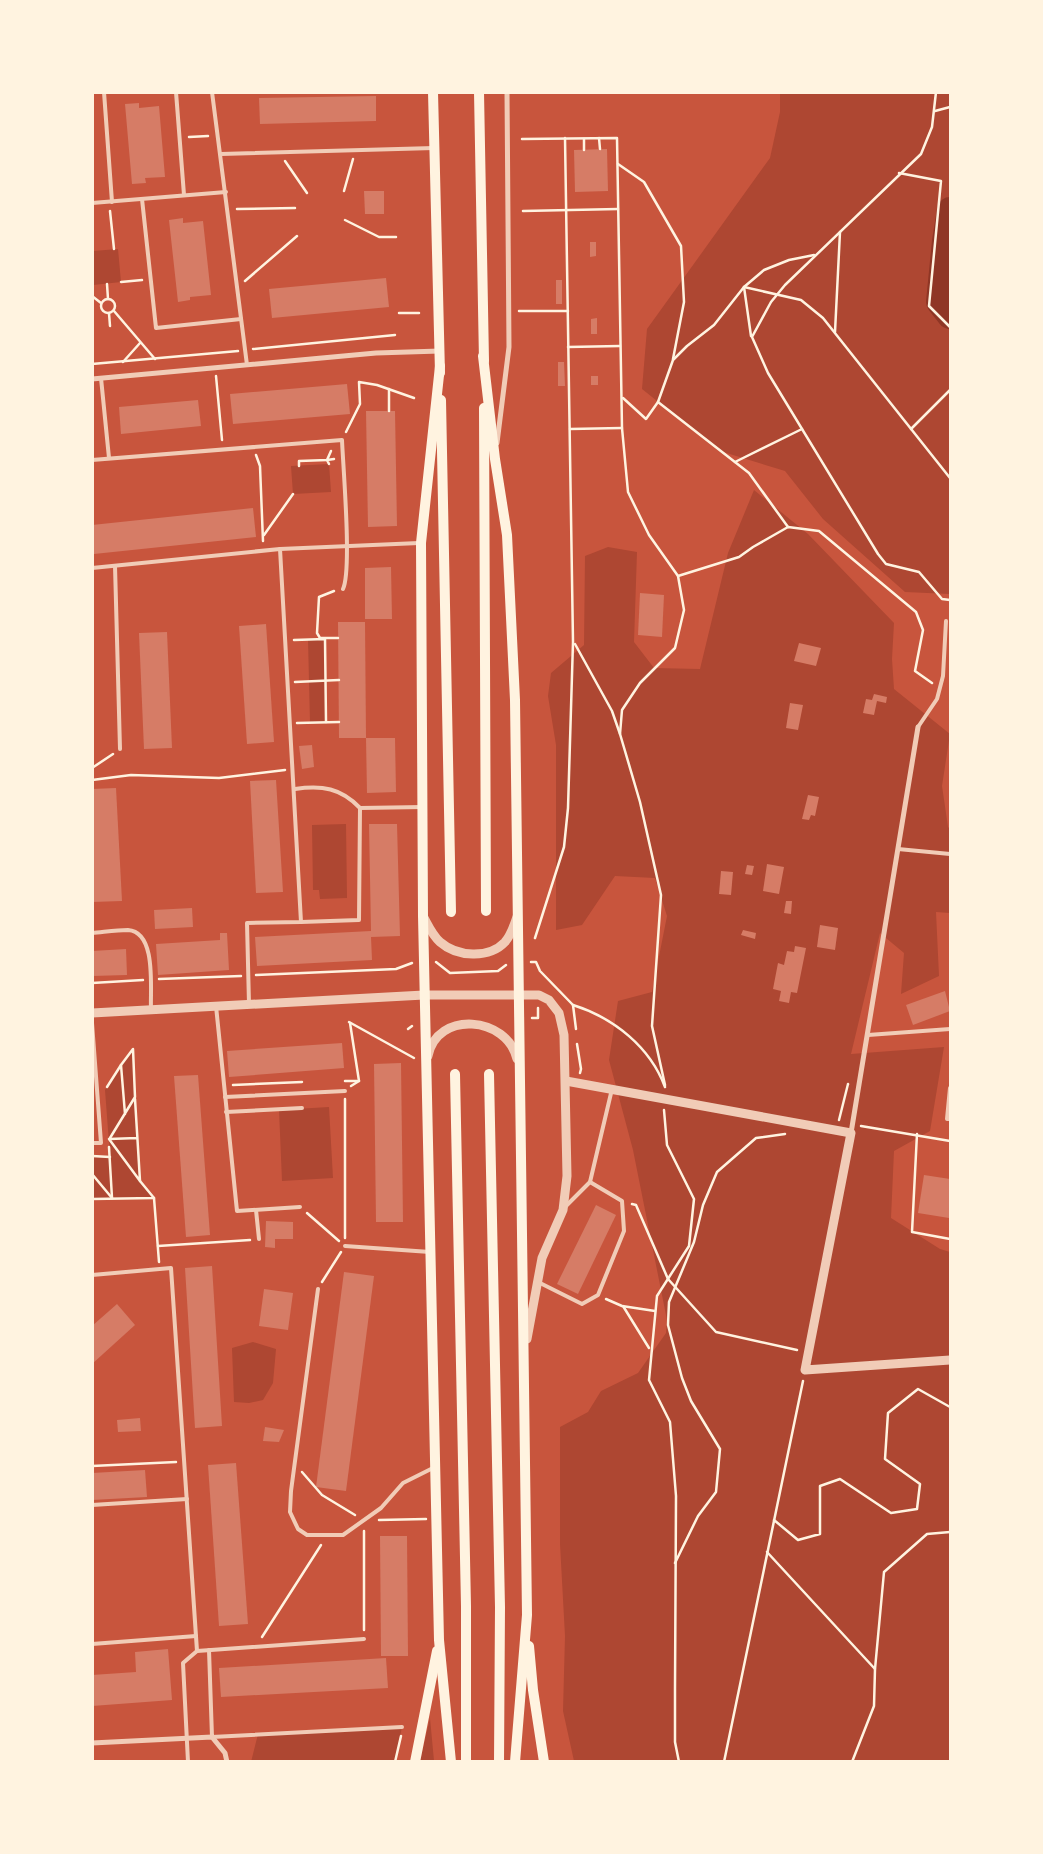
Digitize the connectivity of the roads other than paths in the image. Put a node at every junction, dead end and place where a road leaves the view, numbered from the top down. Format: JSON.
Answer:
{"nodes":[{"id":1,"x":104,"y":92,"type":"edge"},
{"id":2,"x":176,"y":92,"type":"edge"},
{"id":3,"x":212,"y":92,"type":"edge"},
{"id":4,"x":434,"y":92,"type":"edge"},
{"id":5,"x":479,"y":92,"type":"edge"},
{"id":6,"x":507,"y":92,"type":"edge"},
{"id":7,"x":434,"y":148,"type":"junction"},
{"id":8,"x":221,"y":154,"type":"junction"},
{"id":9,"x":226,"y":192,"type":"junction"},
{"id":10,"x":184,"y":195,"type":"junction"},
{"id":11,"x":142,"y":199,"type":"junction"},
{"id":12,"x":110,"y":202,"type":"junction"},
{"id":13,"x":92,"y":204,"type":"edge"},
{"id":14,"x":242,"y":319,"type":"junction"},
{"id":15,"x":440,"y":351,"type":"junction"},
{"id":16,"x":484,"y":356,"type":"junction"},
{"id":17,"x":247,"y":365,"type":"junction"},
{"id":18,"x":440,"y":366,"type":"junction"},
{"id":19,"x":101,"y":378,"type":"junction"},
{"id":20,"x":92,"y":379,"type":"edge"},
{"id":21,"x":108,"y":458,"type":"junction"},
{"id":22,"x":495,"y":459,"type":"junction"},
{"id":23,"x":92,"y":460,"type":"edge"},
{"id":24,"x":421,"y":543,"type":"junction"},
{"id":25,"x":346,"y":546,"type":"junction"},
{"id":26,"x":280,"y":549,"type":"junction"},
{"id":27,"x":115,"y":566,"type":"junction"},
{"id":28,"x":92,"y":568,"type":"edge"},
{"id":29,"x":343,"y":588,"type":"road end"},
{"id":30,"x":946,"y":621,"type":"dead end"},
{"id":31,"x":918,"y":727,"type":"joint"},
{"id":32,"x":120,"y":749,"type":"dead end"},
{"id":33,"x":295,"y":789,"type":"junction"},
{"id":34,"x":423,"y":806,"type":"junction"},
{"id":35,"x":360,"y":808,"type":"junction"},
{"id":36,"x":898,"y":849,"type":"junction"},
{"id":37,"x":950,"y":854,"type":"edge"},
{"id":38,"x":486,"y":911,"type":"dead end"},
{"id":39,"x":451,"y":912,"type":"dead end"},
{"id":40,"x":423,"y":916,"type":"junction"},
{"id":41,"x":518,"y":917,"type":"junction"},
{"id":42,"x":300,"y":922,"type":"junction"},
{"id":43,"x":92,"y":933,"type":"edge"},
{"id":44,"x":519,"y":994,"type":"junction"},
{"id":45,"x":424,"y":995,"type":"junction"},
{"id":46,"x":249,"y":1004,"type":"junction"},
{"id":47,"x":216,"y":1006,"type":"junction"},
{"id":48,"x":151,"y":1010,"type":"junction"},
{"id":49,"x":92,"y":1014,"type":"edge"},
{"id":50,"x":92,"y":1023,"type":"edge"},
{"id":51,"x":950,"y":1029,"type":"edge"},
{"id":52,"x":868,"y":1035,"type":"junction"},
{"id":53,"x":93,"y":1043,"type":"edge"},
{"id":54,"x":519,"y":1066,"type":"junction"},
{"id":55,"x":426,"y":1067,"type":"junction"},
{"id":56,"x":455,"y":1074,"type":"dead end"},
{"id":57,"x":489,"y":1074,"type":"dead end"},
{"id":58,"x":566,"y":1081,"type":"junction"},
{"id":59,"x":950,"y":1088,"type":"edge"},
{"id":60,"x":612,"y":1089,"type":"junction"},
{"id":61,"x":345,"y":1090,"type":"road end"},
{"id":62,"x":225,"y":1097,"type":"junction"},
{"id":63,"x":302,"y":1108,"type":"dead end"},
{"id":64,"x":226,"y":1112,"type":"junction"},
{"id":65,"x":950,"y":1119,"type":"edge"},
{"id":66,"x":852,"y":1129,"type":"junction"},
{"id":67,"x":92,"y":1143,"type":"edge"},
{"id":68,"x":590,"y":1182,"type":"junction"},
{"id":69,"x":300,"y":1207,"type":"road end"},
{"id":70,"x":256,"y":1210,"type":"junction"},
{"id":71,"x":563,"y":1210,"type":"junction"},
{"id":72,"x":259,"y":1239,"type":"road end"},
{"id":73,"x":345,"y":1246,"type":"road end"},
{"id":74,"x":430,"y":1252,"type":"junction"},
{"id":75,"x":92,"y":1276,"type":"edge"},
{"id":76,"x":536,"y":1281,"type":"junction"},
{"id":77,"x":318,"y":1289,"type":"road end"},
{"id":78,"x":524,"y":1354,"type":"junction"},
{"id":79,"x":950,"y":1360,"type":"edge"},
{"id":80,"x":435,"y":1468,"type":"junction"},
{"id":81,"x":187,"y":1499,"type":"junction"},
{"id":82,"x":92,"y":1505,"type":"edge"},
{"id":83,"x":527,"y":1615,"type":"junction"},
{"id":84,"x":196,"y":1636,"type":"junction"},
{"id":85,"x":364,"y":1639,"type":"road end"},
{"id":86,"x":439,"y":1640,"type":"junction"},
{"id":87,"x":92,"y":1644,"type":"edge"},
{"id":88,"x":209,"y":1650,"type":"junction"},
{"id":89,"x":197,"y":1651,"type":"junction"},
{"id":90,"x":402,"y":1727,"type":"road end"},
{"id":91,"x":212,"y":1737,"type":"junction"},
{"id":92,"x":187,"y":1738,"type":"junction"},
{"id":93,"x":92,"y":1743,"type":"edge"},
{"id":94,"x":188,"y":1762,"type":"edge"},
{"id":95,"x":227,"y":1762,"type":"edge"},
{"id":96,"x":415,"y":1762,"type":"edge"},
{"id":97,"x":451,"y":1762,"type":"edge"},
{"id":98,"x":466,"y":1762,"type":"edge"},
{"id":99,"x":499,"y":1762,"type":"edge"},
{"id":100,"x":514,"y":1762,"type":"edge"},
{"id":101,"x":544,"y":1762,"type":"edge"}],
"edges":[{"from":1,"to":12,"type":"lane"},
{"from":2,"to":10,"type":"lane"},
{"from":3,"to":8,"type":"lane"},
{"from":4,"to":7,"type":"main road"},
{"from":5,"to":16,"type":"main road"},
{"from":6,"to":22,"type":"street"},
{"from":7,"to":8,"type":"lane"},
{"from":7,"to":15,"type":"main road"},
{"from":8,"to":9,"type":"lane"},
{"from":9,"to":10,"type":"lane"},
{"from":9,"to":14,"type":"lane"},
{"from":10,"to":11,"type":"lane"},
{"from":11,"to":12,"type":"lane"},
{"from":11,"to":14,"type":"lane"},
{"from":12,"to":13,"type":"lane"},
{"from":14,"to":17,"type":"lane"},
{"from":15,"to":17,"type":"street"},
{"from":15,"to":18,"type":"main road"},
{"from":16,"to":22,"type":"main road"},
{"from":16,"to":38,"type":"main road"},
{"from":17,"to":19,"type":"street"},
{"from":18,"to":24,"type":"main road"},
{"from":18,"to":39,"type":"main road"},
{"from":19,"to":20,"type":"street"},
{"from":19,"to":21,"type":"lane"},
{"from":21,"to":23,"type":"lane"},
{"from":21,"to":25,"type":"lane"},
{"from":22,"to":41,"type":"main road"},
{"from":24,"to":25,"type":"lane"},
{"from":24,"to":34,"type":"main road"},
{"from":25,"to":26,"type":"lane"},
{"from":25,"to":29,"type":"lane"},
{"from":26,"to":27,"type":"lane"},
{"from":26,"to":33,"type":"lane"},
{"from":27,"to":28,"type":"lane"},
{"from":27,"to":32,"type":"lane"},
{"from":30,"to":31,"type":"lane"},
{"from":31,"to":36,"type":"street"},
{"from":33,"to":35,"type":"lane"},
{"from":33,"to":42,"type":"lane"},
{"from":34,"to":35,"type":"lane"},
{"from":34,"to":40,"type":"main road"},
{"from":35,"to":42,"type":"lane"},
{"from":36,"to":37,"type":"lane"},
{"from":36,"to":52,"type":"street"},
{"from":40,"to":41,"type":"street"},
{"from":40,"to":45,"type":"main road"},
{"from":41,"to":44,"type":"main road"},
{"from":42,"to":46,"type":"lane"},
{"from":43,"to":48,"type":"lane"},
{"from":44,"to":45,"type":"street"},
{"from":44,"to":54,"type":"main road"},
{"from":44,"to":58,"type":"street"},
{"from":45,"to":46,"type":"street"},
{"from":45,"to":55,"type":"main road"},
{"from":46,"to":47,"type":"street"},
{"from":47,"to":48,"type":"street"},
{"from":47,"to":62,"type":"lane"},
{"from":48,"to":49,"type":"street"},
{"from":50,"to":53,"type":"lane"},
{"from":51,"to":52,"type":"lane"},
{"from":52,"to":66,"type":"street"},
{"from":53,"to":67,"type":"lane"},
{"from":54,"to":55,"type":"street"},
{"from":54,"to":78,"type":"main road"},
{"from":55,"to":74,"type":"main road"},
{"from":56,"to":98,"type":"main road"},
{"from":57,"to":99,"type":"main road"},
{"from":58,"to":60,"type":"street"},
{"from":58,"to":71,"type":"street"},
{"from":59,"to":65,"type":"lane"},
{"from":60,"to":66,"type":"street"},
{"from":60,"to":68,"type":"lane"},
{"from":61,"to":62,"type":"lane"},
{"from":62,"to":64,"type":"lane"},
{"from":63,"to":64,"type":"lane"},
{"from":64,"to":70,"type":"lane"},
{"from":66,"to":79,"type":"street"},
{"from":68,"to":71,"type":"lane"},
{"from":68,"to":76,"type":"lane"},
{"from":69,"to":70,"type":"lane"},
{"from":70,"to":72,"type":"lane"},
{"from":71,"to":76,"type":"street"},
{"from":73,"to":74,"type":"lane"},
{"from":74,"to":80,"type":"main road"},
{"from":75,"to":81,"type":"lane"},
{"from":76,"to":78,"type":"street"},
{"from":77,"to":80,"type":"lane"},
{"from":78,"to":83,"type":"main road"},
{"from":80,"to":86,"type":"main road"},
{"from":81,"to":82,"type":"lane"},
{"from":81,"to":84,"type":"lane"},
{"from":83,"to":100,"type":"main road"},
{"from":83,"to":101,"type":"main road"},
{"from":84,"to":87,"type":"lane"},
{"from":84,"to":89,"type":"lane"},
{"from":85,"to":88,"type":"lane"},
{"from":86,"to":96,"type":"main road"},
{"from":86,"to":97,"type":"main road"},
{"from":88,"to":89,"type":"lane"},
{"from":88,"to":91,"type":"lane"},
{"from":89,"to":92,"type":"lane"},
{"from":90,"to":91,"type":"lane"},
{"from":91,"to":92,"type":"street"},
{"from":91,"to":95,"type":"street"},
{"from":92,"to":93,"type":"street"},
{"from":92,"to":94,"type":"lane"}]}
